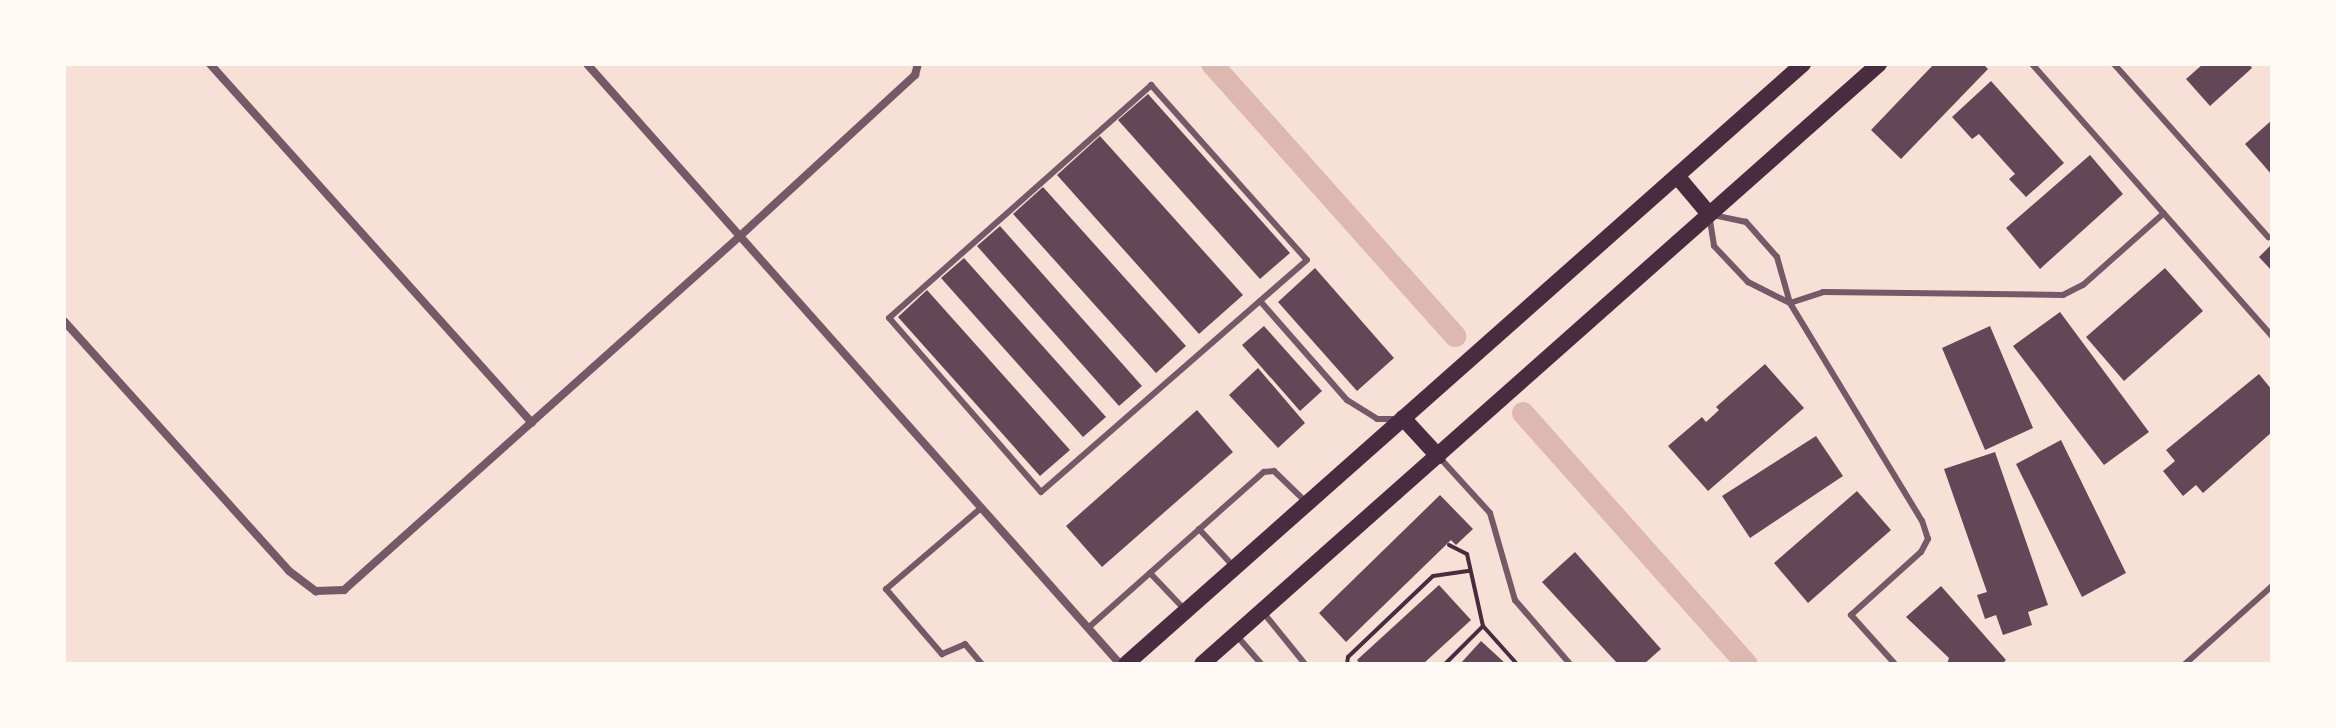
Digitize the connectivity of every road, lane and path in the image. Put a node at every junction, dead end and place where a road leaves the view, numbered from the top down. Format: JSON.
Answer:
{"nodes":[{"id":1,"x":210,"y":64,"type":"edge"},
{"id":2,"x":587,"y":64,"type":"edge"},
{"id":3,"x":918,"y":64,"type":"edge"},
{"id":4,"x":1803,"y":64,"type":"edge"},
{"id":5,"x":1879,"y":64,"type":"edge"},
{"id":6,"x":2032,"y":64,"type":"edge"},
{"id":7,"x":2114,"y":64,"type":"edge"},
{"id":8,"x":1677,"y":176,"type":"junction"},
{"id":9,"x":2164,"y":213,"type":"junction"},
{"id":10,"x":1709,"y":214,"type":"junction"},
{"id":11,"x":740,"y":236,"type":"junction"},
{"id":12,"x":2268,"y":237,"type":"dead end"},
{"id":13,"x":1260,"y":301,"type":"junction"},
{"id":14,"x":1790,"y":303,"type":"junction"},
{"id":15,"x":65,"y":326,"type":"edge"},
{"id":16,"x":2272,"y":336,"type":"edge"},
{"id":17,"x":1403,"y":418,"type":"junction"},
{"id":18,"x":532,"y":423,"type":"junction"},
{"id":19,"x":1438,"y":456,"type":"junction"},
{"id":20,"x":1308,"y":503,"type":"junction"},
{"id":21,"x":981,"y":508,"type":"junction"},
{"id":22,"x":1199,"y":529,"type":"junction"},
{"id":23,"x":1449,"y":545,"type":"dead end"},
{"id":24,"x":1235,"y":568,"type":"junction"},
{"id":25,"x":1470,"y":571,"type":"junction"},
{"id":26,"x":1150,"y":573,"type":"junction"},
{"id":27,"x":2272,"y":586,"type":"edge"},
{"id":28,"x":1186,"y":611,"type":"junction"},
{"id":29,"x":1262,"y":611,"type":"junction"},
{"id":30,"x":1483,"y":626,"type":"junction"},
{"id":31,"x":1088,"y":628,"type":"junction"},
{"id":32,"x":1236,"y":634,"type":"junction"},
{"id":33,"x":978,"y":663,"type":"edge"},
{"id":34,"x":1120,"y":664,"type":"edge"},
{"id":35,"x":1126,"y":664,"type":"edge"},
{"id":36,"x":1202,"y":664,"type":"edge"},
{"id":37,"x":1261,"y":664,"type":"edge"},
{"id":38,"x":1305,"y":664,"type":"edge"},
{"id":39,"x":1347,"y":664,"type":"edge"},
{"id":40,"x":1445,"y":664,"type":"edge"},
{"id":41,"x":1517,"y":664,"type":"edge"},
{"id":42,"x":1570,"y":664,"type":"edge"},
{"id":43,"x":1895,"y":664,"type":"edge"},
{"id":44,"x":2185,"y":664,"type":"edge"}],
"edges":[{"from":1,"to":18,"type":"street"},
{"from":2,"to":11,"type":"street"},
{"from":3,"to":11,"type":"street"},
{"from":4,"to":8,"type":"main road"},
{"from":5,"to":10,"type":"main road"},
{"from":6,"to":9,"type":"lane"},
{"from":7,"to":12,"type":"lane"},
{"from":8,"to":10,"type":"main road"},
{"from":8,"to":17,"type":"main road"},
{"from":9,"to":14,"type":"lane"},
{"from":9,"to":16,"type":"lane"},
{"from":10,"to":14,"type":"lane"},
{"from":10,"to":14,"type":"lane"},
{"from":10,"to":19,"type":"main road"},
{"from":11,"to":18,"type":"street"},
{"from":11,"to":21,"type":"street"},
{"from":13,"to":13,"type":"lane"},
{"from":13,"to":17,"type":"lane"},
{"from":14,"to":43,"type":"lane"},
{"from":15,"to":18,"type":"street"},
{"from":17,"to":19,"type":"main road"},
{"from":17,"to":20,"type":"main road"},
{"from":19,"to":29,"type":"main road"},
{"from":19,"to":42,"type":"lane"},
{"from":20,"to":22,"type":"lane"},
{"from":20,"to":24,"type":"main road"},
{"from":21,"to":31,"type":"street"},
{"from":21,"to":33,"type":"lane"},
{"from":22,"to":24,"type":"lane"},
{"from":22,"to":26,"type":"lane"},
{"from":23,"to":25,"type":"path"},
{"from":24,"to":28,"type":"main road"},
{"from":25,"to":30,"type":"path"},
{"from":25,"to":39,"type":"path"},
{"from":26,"to":28,"type":"lane"},
{"from":26,"to":31,"type":"lane"},
{"from":27,"to":44,"type":"lane"},
{"from":28,"to":35,"type":"main road"},
{"from":29,"to":32,"type":"main road"},
{"from":29,"to":38,"type":"lane"},
{"from":30,"to":40,"type":"path"},
{"from":30,"to":41,"type":"path"},
{"from":31,"to":34,"type":"street"},
{"from":32,"to":36,"type":"main road"},
{"from":32,"to":37,"type":"lane"}]}
